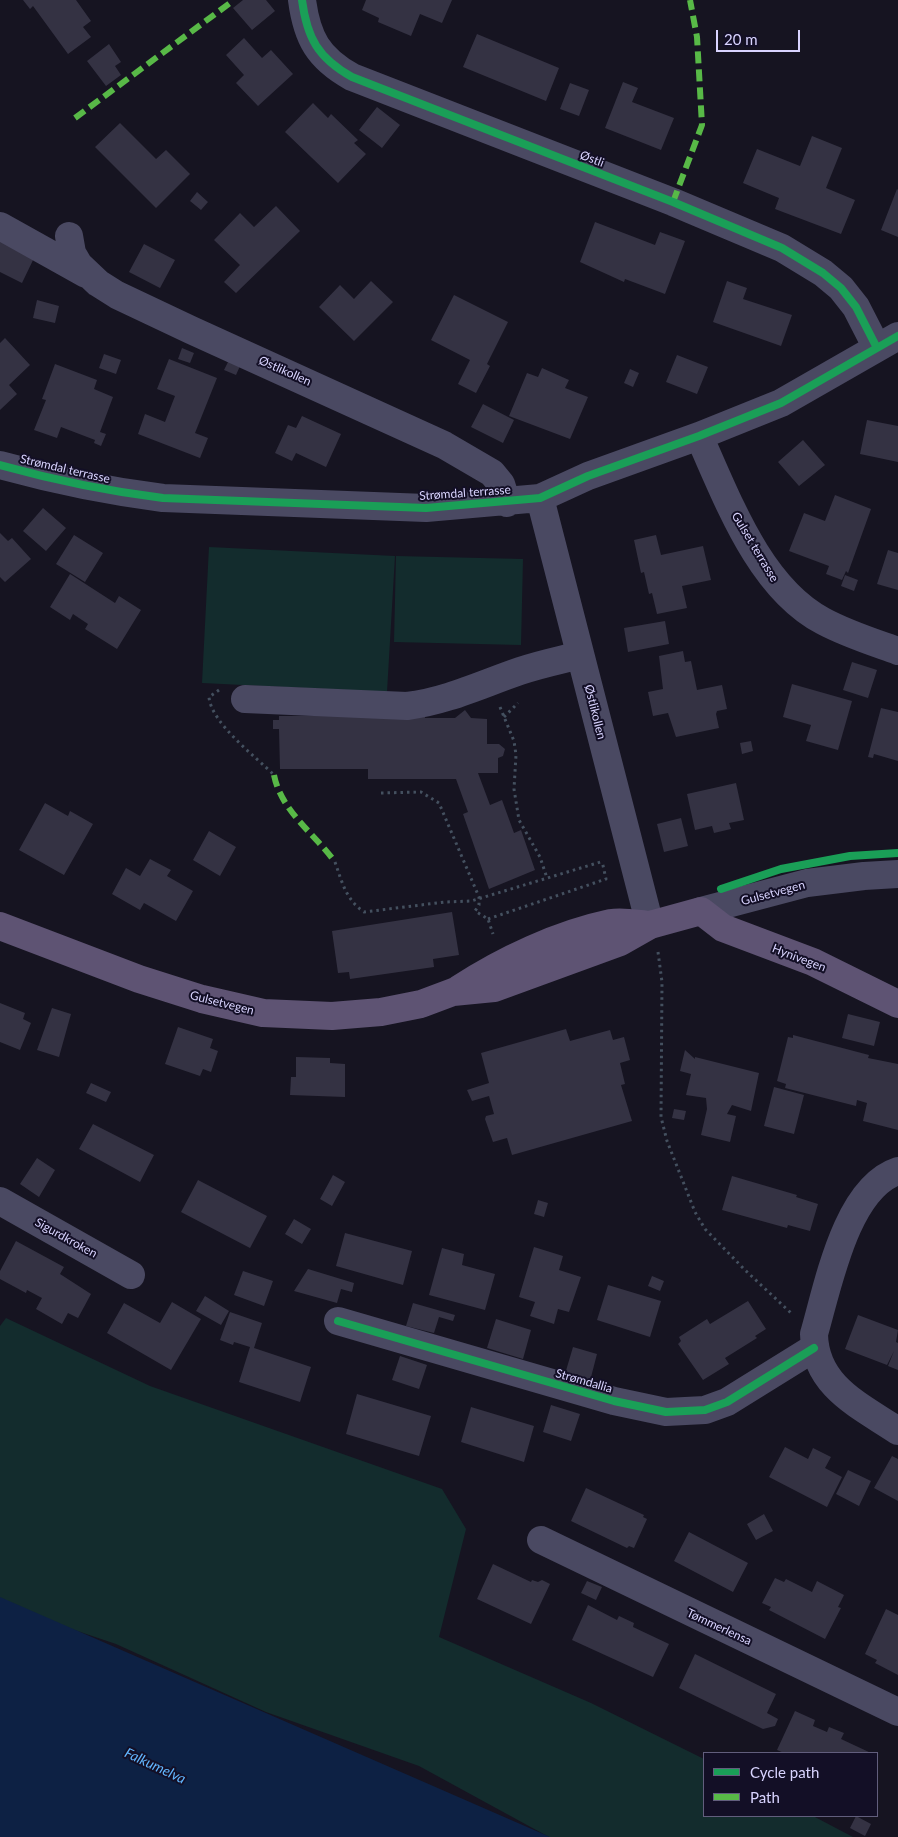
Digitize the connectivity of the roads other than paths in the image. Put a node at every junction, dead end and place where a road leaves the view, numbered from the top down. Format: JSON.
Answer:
{"nodes":[{"id":1,"x":302,"y":0,"type":"edge"},
{"id":2,"x":0,"y":226,"type":"edge"},
{"id":3,"x":69,"y":236,"type":"dead end"},
{"id":4,"x":87,"y":275,"type":"junction"},
{"id":5,"x":888,"y":342,"type":"edge"},
{"id":6,"x":699,"y":436,"type":"junction"},
{"id":7,"x":0,"y":466,"type":"edge"},
{"id":8,"x":540,"y":498,"type":"junction"},
{"id":9,"x":507,"y":503,"type":"junction"},
{"id":10,"x":898,"y":651,"type":"edge"},
{"id":11,"x":580,"y":655,"type":"junction"},
{"id":12,"x":245,"y":699,"type":"dead end"},
{"id":13,"x":898,"y":874,"type":"edge"},
{"id":14,"x":701,"y":911,"type":"junction"},
{"id":15,"x":650,"y":925,"type":"junction"},
{"id":16,"x":0,"y":926,"type":"edge"},
{"id":17,"x":898,"y":1004,"type":"edge"},
{"id":18,"x":898,"y":1170,"type":"edge"},
{"id":19,"x":0,"y":1201,"type":"edge"},
{"id":20,"x":131,"y":1275,"type":"dead end"},
{"id":21,"x":338,"y":1321,"type":"dead end"},
{"id":22,"x":814,"y":1341,"type":"junction"},
{"id":23,"x":898,"y":1431,"type":"edge"},
{"id":24,"x":541,"y":1540,"type":"dead end"},
{"id":25,"x":898,"y":1712,"type":"edge"}],
"edges":[{"from":1,"to":5,"type":"street","name":"Østli"},
{"from":2,"to":4,"type":"street"},
{"from":3,"to":4,"type":"street","name":"Østlikollen"},
{"from":4,"to":9,"type":"street","name":"Østlikollen"},
{"from":5,"to":6,"type":"street","name":"Strømdal terrasse"},
{"from":6,"to":8,"type":"street","name":"Strømdal terrasse"},
{"from":6,"to":10,"type":"street","name":"Gulset terrasse"},
{"from":7,"to":9,"type":"street","name":"Strømdal terrasse"},
{"from":8,"to":9,"type":"street","name":"Strømdal terrasse"},
{"from":8,"to":11,"type":"street","name":"Østlikollen"},
{"from":11,"to":12,"type":"street"},
{"from":11,"to":15,"type":"street","name":"Østlikollen"},
{"from":13,"to":14,"type":"street","name":"Gulsetvegen"},
{"from":14,"to":15,"type":"main road","name":"Gulsetvegen"},
{"from":14,"to":17,"type":"main road","name":"Hynivegen"},
{"from":15,"to":16,"type":"main road","name":"Gulsetvegen"},
{"from":18,"to":22,"type":"street"},
{"from":19,"to":20,"type":"street","name":"Sigurdkroken"},
{"from":21,"to":22,"type":"street","name":"Strømdallia"},
{"from":22,"to":23,"type":"street"},
{"from":24,"to":25,"type":"street","name":"Tømmerlensa"}]}
